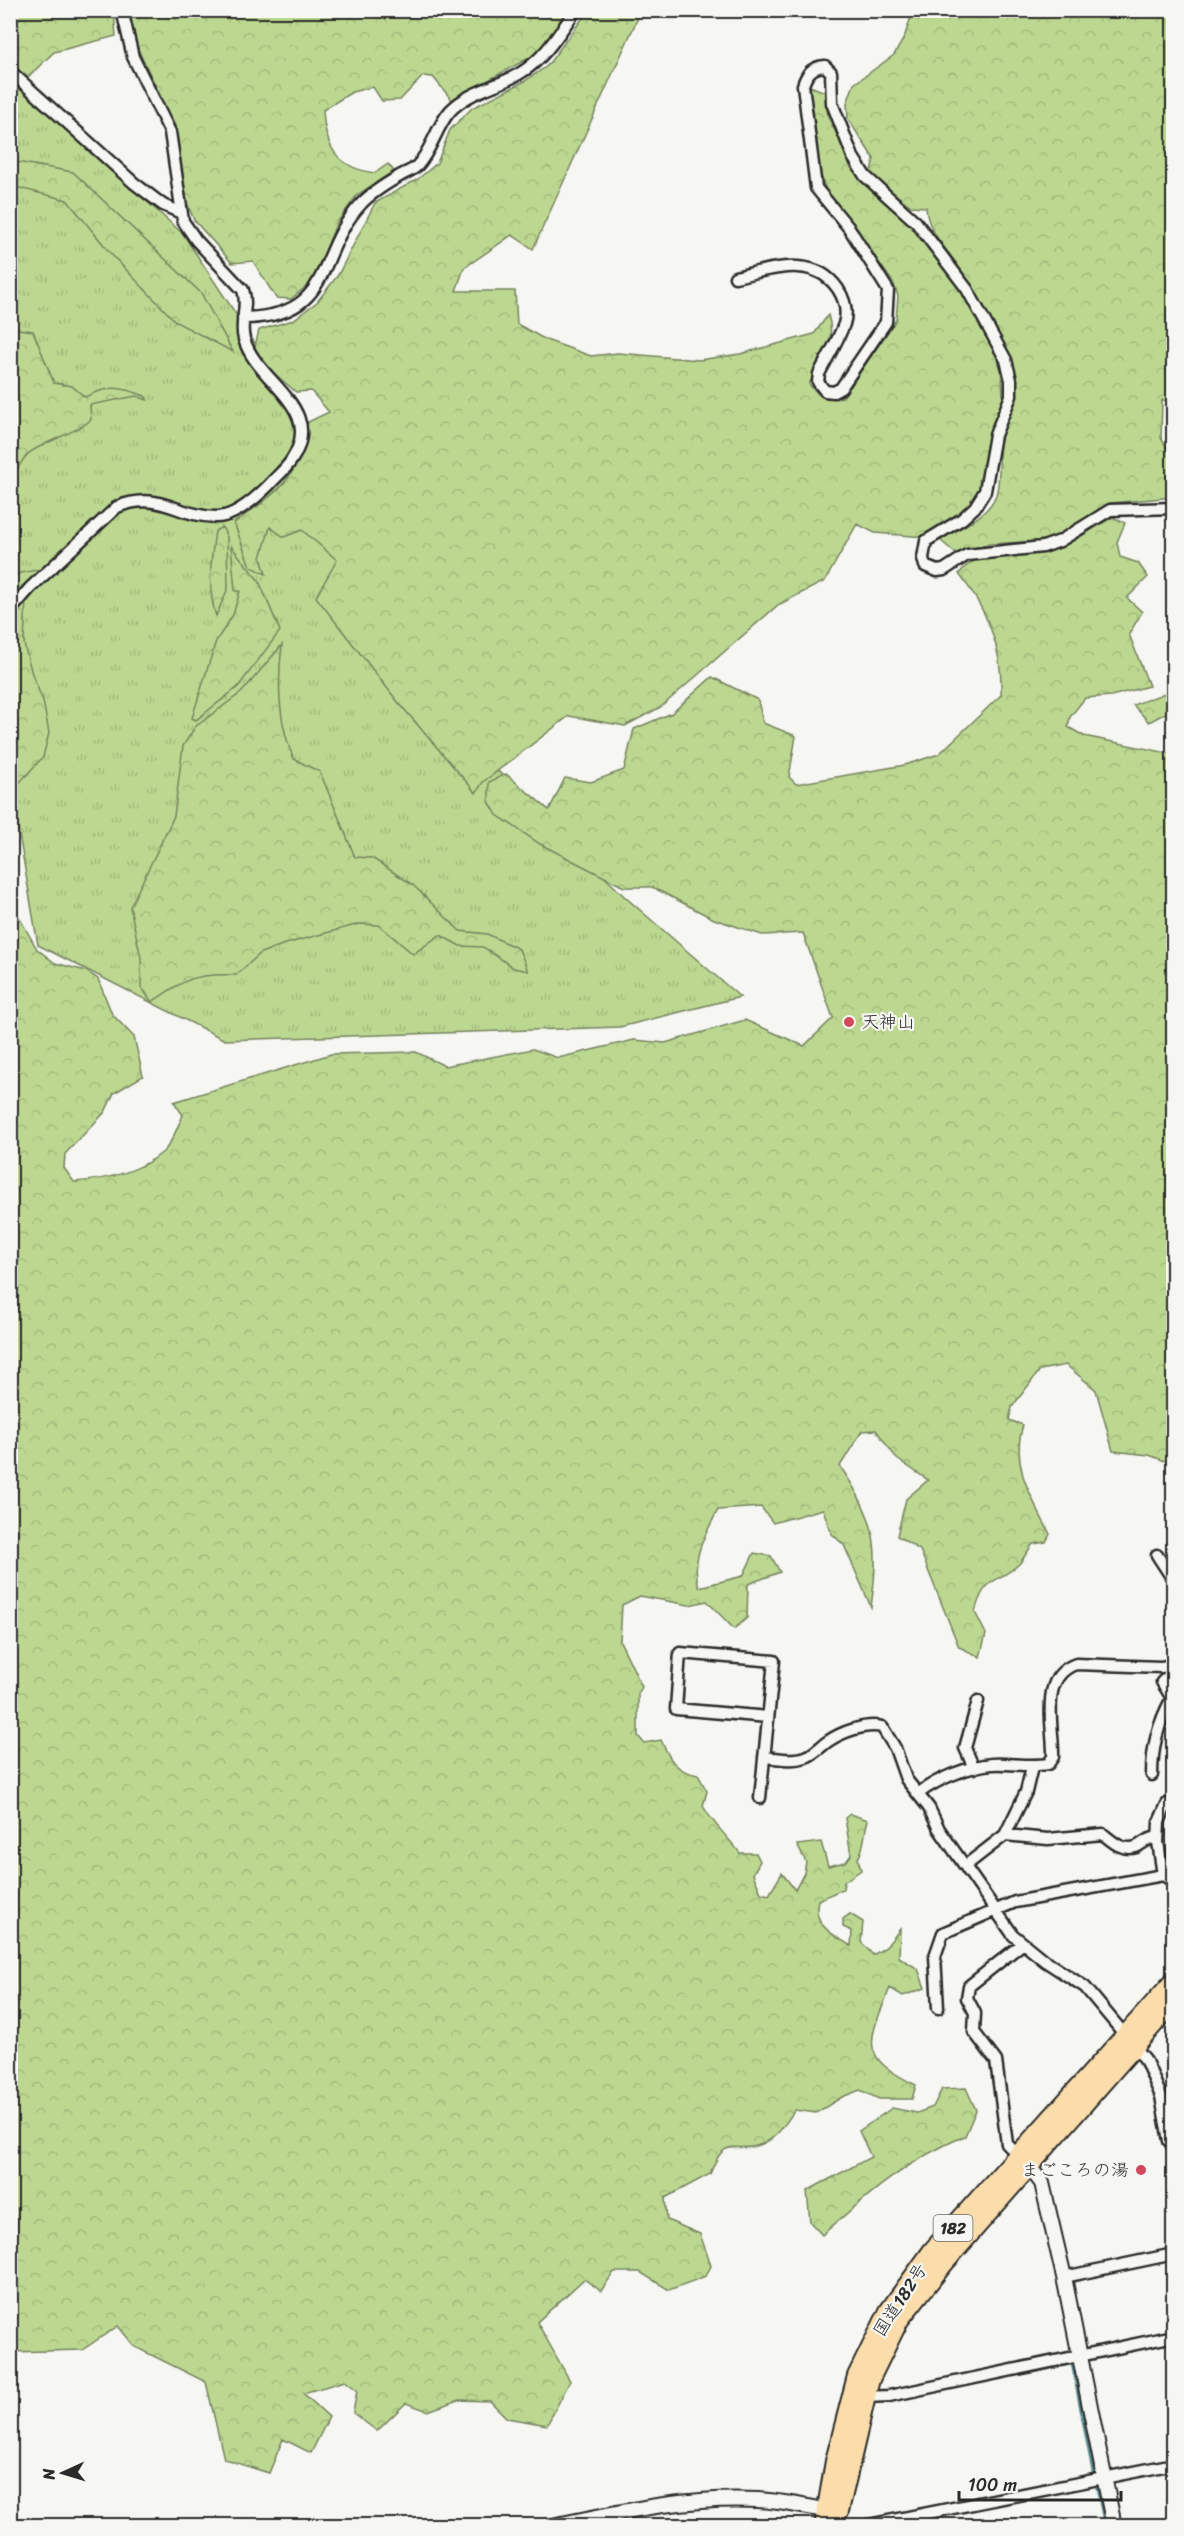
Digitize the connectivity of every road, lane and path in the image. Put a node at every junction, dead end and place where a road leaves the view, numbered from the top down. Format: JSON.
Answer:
{"nodes":[{"id":1,"x":122,"y":10,"type":"edge"},
{"id":2,"x":576,"y":10,"type":"edge"},
{"id":3,"x":10,"y":71,"type":"edge"},
{"id":4,"x":181,"y":213,"type":"junction"},
{"id":5,"x":735,"y":277,"type":"dead end"},
{"id":6,"x":243,"y":318,"type":"junction"},
{"id":7,"x":1173,"y":508,"type":"edge"},
{"id":8,"x":10,"y":611,"type":"edge"},
{"id":9,"x":1157,"y":1555,"type":"dead end"},
{"id":10,"x":1173,"y":1581,"type":"edge"},
{"id":11,"x":1173,"y":1665,"type":"edge"},
{"id":12,"x":1173,"y":1671,"type":"edge"},
{"id":13,"x":978,"y":1701,"type":"dead end"},
{"id":14,"x":1169,"y":1712,"type":"edge"},
{"id":15,"x":768,"y":1717,"type":"junction"},
{"id":16,"x":764,"y":1756,"type":"junction"},
{"id":17,"x":1032,"y":1767,"type":"junction"},
{"id":18,"x":974,"y":1768,"type":"junction"},
{"id":19,"x":1152,"y":1775,"type":"dead end"},
{"id":20,"x":919,"y":1793,"type":"junction"},
{"id":21,"x":760,"y":1798,"type":"dead end"},
{"id":22,"x":1173,"y":1803,"type":"edge"},
{"id":23,"x":1005,"y":1835,"type":"junction"},
{"id":24,"x":1158,"y":1842,"type":"junction"},
{"id":25,"x":964,"y":1866,"type":"junction"},
{"id":26,"x":1163,"y":1875,"type":"junction"},
{"id":27,"x":1173,"y":1882,"type":"edge"},
{"id":28,"x":996,"y":1912,"type":"junction"},
{"id":29,"x":1022,"y":1944,"type":"junction"},
{"id":30,"x":1173,"y":1981,"type":"edge"},
{"id":31,"x":1173,"y":2001,"type":"edge"},
{"id":32,"x":938,"y":2008,"type":"dead end"},
{"id":33,"x":1128,"y":2042,"type":"junction"},
{"id":34,"x":1169,"y":2116,"type":"edge"},
{"id":35,"x":1173,"y":2147,"type":"edge"},
{"id":36,"x":1025,"y":2161,"type":"junction"},
{"id":37,"x":1173,"y":2254,"type":"edge"},
{"id":38,"x":1064,"y":2277,"type":"junction"},
{"id":39,"x":1173,"y":2336,"type":"edge"},
{"id":40,"x":1080,"y":2356,"type":"junction"},
{"id":41,"x":865,"y":2397,"type":"junction"},
{"id":42,"x":1173,"y":2464,"type":"edge"},
{"id":43,"x":1097,"y":2479,"type":"junction"},
{"id":44,"x":829,"y":2520,"type":"edge"},
{"id":45,"x":553,"y":2526,"type":"edge"},
{"id":46,"x":863,"y":2526,"type":"edge"},
{"id":47,"x":1114,"y":2526,"type":"edge"}],
"edges":[{"from":1,"to":4,"type":"street"},
{"from":2,"to":6,"type":"street"},
{"from":3,"to":4,"type":"street"},
{"from":4,"to":6,"type":"street"},
{"from":5,"to":7,"type":"street"},
{"from":6,"to":8,"type":"street"},
{"from":9,"to":10,"type":"street"},
{"from":11,"to":17,"type":"street"},
{"from":12,"to":14,"type":"street"},
{"from":13,"to":18,"type":"street"},
{"from":14,"to":19,"type":"street"},
{"from":15,"to":15,"type":"street"},
{"from":15,"to":16,"type":"street"},
{"from":16,"to":20,"type":"street"},
{"from":16,"to":21,"type":"street"},
{"from":17,"to":18,"type":"street"},
{"from":17,"to":23,"type":"street"},
{"from":18,"to":20,"type":"street"},
{"from":20,"to":25,"type":"street"},
{"from":22,"to":24,"type":"street"},
{"from":23,"to":24,"type":"street"},
{"from":23,"to":25,"type":"street"},
{"from":24,"to":26,"type":"street"},
{"from":25,"to":28,"type":"street"},
{"from":26,"to":27,"type":"street"},
{"from":26,"to":28,"type":"street"},
{"from":28,"to":29,"type":"street"},
{"from":28,"to":32,"type":"street"},
{"from":29,"to":33,"type":"street"},
{"from":29,"to":36,"type":"street"},
{"from":30,"to":33,"type":"highway","name":"国道182号","number":"182"},
{"from":31,"to":33,"type":"highway","name":"国道182号","number":"182"},
{"from":33,"to":34,"type":"street"},
{"from":33,"to":36,"type":"highway","name":"国道182号","number":"182"},
{"from":34,"to":35,"type":"street"},
{"from":36,"to":38,"type":"street"},
{"from":36,"to":41,"type":"highway","name":"国道182号","number":"182"},
{"from":36,"to":44,"type":"highway","name":"国道182号","number":"182"},
{"from":37,"to":38,"type":"street"},
{"from":38,"to":40,"type":"street"},
{"from":39,"to":40,"type":"street"},
{"from":40,"to":41,"type":"street"},
{"from":40,"to":43,"type":"street"},
{"from":41,"to":44,"type":"highway","name":"国道182号","number":"182"},
{"from":42,"to":43,"type":"street"},
{"from":43,"to":46,"type":"street"},
{"from":43,"to":47,"type":"street"},
{"from":44,"to":45,"type":"street"}]}
